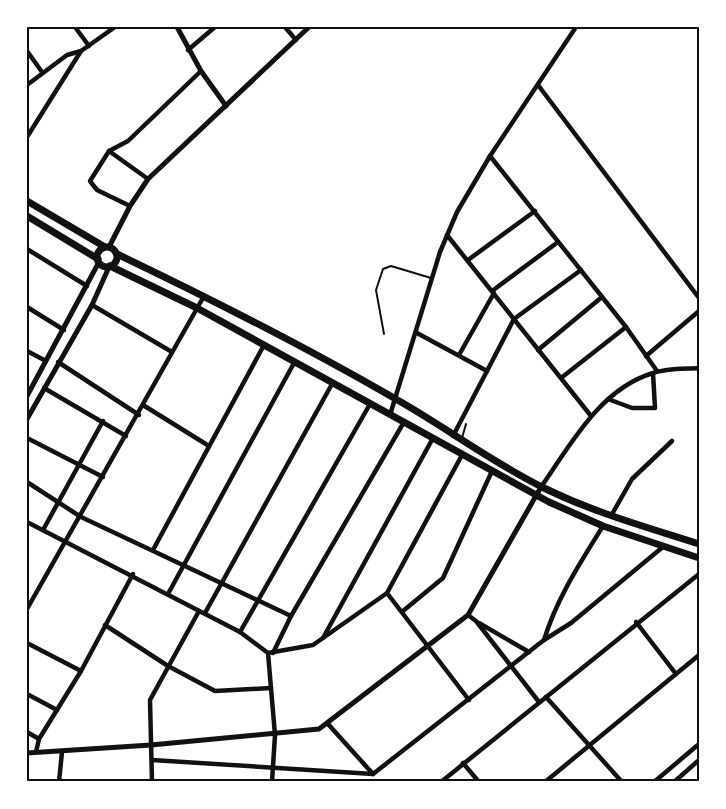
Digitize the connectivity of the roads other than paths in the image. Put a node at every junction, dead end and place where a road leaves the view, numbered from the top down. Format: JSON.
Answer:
{"nodes":[{"id":1,"x":75,"y":27,"type":"edge"},
{"id":2,"x":115,"y":27,"type":"edge"},
{"id":3,"x":177,"y":27,"type":"edge"},
{"id":4,"x":215,"y":27,"type":"edge"},
{"id":5,"x":285,"y":27,"type":"edge"},
{"id":6,"x":309,"y":27,"type":"edge"},
{"id":7,"x":576,"y":27,"type":"edge"},
{"id":8,"x":296,"y":40,"type":"junction"},
{"id":9,"x":89,"y":46,"type":"junction"},
{"id":10,"x":189,"y":50,"type":"junction"},
{"id":11,"x":27,"y":51,"type":"edge"},
{"id":12,"x":81,"y":51,"type":"junction"},
{"id":13,"x":201,"y":71,"type":"junction"},
{"id":14,"x":42,"y":72,"type":"junction"},
{"id":15,"x":27,"y":84,"type":"edge"},
{"id":16,"x":538,"y":85,"type":"junction"},
{"id":17,"x":226,"y":106,"type":"junction"},
{"id":18,"x":27,"y":137,"type":"edge"},
{"id":19,"x":109,"y":151,"type":"junction"},
{"id":20,"x":490,"y":156,"type":"junction"},
{"id":21,"x":148,"y":179,"type":"junction"},
{"id":22,"x":27,"y":201,"type":"edge"},
{"id":23,"x":130,"y":206,"type":"junction"},
{"id":24,"x":535,"y":210,"type":"junction"},
{"id":25,"x":27,"y":216,"type":"edge"},
{"id":26,"x":447,"y":236,"type":"junction"},
{"id":27,"x":558,"y":242,"type":"junction"},
{"id":28,"x":107,"y":247,"type":"junction"},
{"id":29,"x":27,"y":249,"type":"edge"},
{"id":30,"x":117,"y":254,"type":"junction"},
{"id":31,"x":98,"y":260,"type":"junction"},
{"id":32,"x":468,"y":260,"type":"junction"},
{"id":33,"x":109,"y":266,"type":"junction"},
{"id":34,"x":581,"y":270,"type":"junction"},
{"id":35,"x":433,"y":279,"type":"junction"},
{"id":36,"x":87,"y":286,"type":"junction"},
{"id":37,"x":493,"y":292,"type":"junction"},
{"id":38,"x":204,"y":296,"type":"junction"},
{"id":39,"x":602,"y":297,"type":"junction"},
{"id":40,"x":699,"y":298,"type":"edge"},
{"id":41,"x":92,"y":305,"type":"junction"},
{"id":42,"x":27,"y":307,"type":"edge"},
{"id":43,"x":197,"y":308,"type":"junction"},
{"id":44,"x":699,"y":311,"type":"edge"},
{"id":45,"x":514,"y":319,"type":"junction"},
{"id":46,"x":626,"y":327,"type":"junction"},
{"id":47,"x":64,"y":330,"type":"junction"},
{"id":48,"x":417,"y":333,"type":"junction"},
{"id":49,"x":384,"y":334,"type":"dead end"},
{"id":50,"x":264,"y":345,"type":"junction"},
{"id":51,"x":538,"y":350,"type":"junction"},
{"id":52,"x":27,"y":351,"type":"edge"},
{"id":53,"x":172,"y":352,"type":"junction"},
{"id":54,"x":459,"y":355,"type":"junction"},
{"id":55,"x":646,"y":356,"type":"junction"},
{"id":56,"x":46,"y":361,"type":"junction"},
{"id":57,"x":58,"y":361,"type":"junction"},
{"id":58,"x":294,"y":363,"type":"junction"},
{"id":59,"x":699,"y":368,"type":"edge"},
{"id":60,"x":487,"y":371,"type":"junction"},
{"id":61,"x":655,"y":372,"type":"junction"},
{"id":62,"x":561,"y":378,"type":"junction"},
{"id":63,"x":332,"y":384,"type":"junction"},
{"id":64,"x":44,"y":388,"type":"junction"},
{"id":65,"x":27,"y":396,"type":"edge"},
{"id":66,"x":396,"y":399,"type":"junction"},
{"id":67,"x":608,"y":399,"type":"junction"},
{"id":68,"x":370,"y":404,"type":"junction"},
{"id":69,"x":143,"y":405,"type":"junction"},
{"id":70,"x":139,"y":415,"type":"junction"},
{"id":71,"x":390,"y":415,"type":"junction"},
{"id":72,"x":591,"y":416,"type":"junction"},
{"id":73,"x":27,"y":419,"type":"edge"},
{"id":74,"x":104,"y":421,"type":"junction"},
{"id":75,"x":404,"y":422,"type":"junction"},
{"id":76,"x":466,"y":424,"type":"dead end"},
{"id":77,"x":126,"y":436,"type":"junction"},
{"id":78,"x":453,"y":436,"type":"junction"},
{"id":79,"x":27,"y":438,"type":"edge"},
{"id":80,"x":433,"y":438,"type":"junction"},
{"id":81,"x":461,"y":440,"type":"junction"},
{"id":82,"x":672,"y":441,"type":"dead end"},
{"id":83,"x":209,"y":446,"type":"junction"},
{"id":84,"x":462,"y":455,"type":"junction"},
{"id":85,"x":80,"y":464,"type":"junction"},
{"id":86,"x":492,"y":471,"type":"junction"},
{"id":87,"x":103,"y":477,"type":"junction"},
{"id":88,"x":27,"y":482,"type":"edge"},
{"id":89,"x":541,"y":487,"type":"junction"},
{"id":90,"x":537,"y":495,"type":"junction"},
{"id":91,"x":59,"y":502,"type":"junction"},
{"id":92,"x":611,"y":516,"type":"junction"},
{"id":93,"x":81,"y":517,"type":"junction"},
{"id":94,"x":27,"y":522,"type":"edge"},
{"id":95,"x":603,"y":526,"type":"junction"},
{"id":96,"x":43,"y":530,"type":"junction"},
{"id":97,"x":66,"y":543,"type":"junction"},
{"id":98,"x":699,"y":544,"type":"edge"},
{"id":99,"x":664,"y":546,"type":"junction"},
{"id":100,"x":153,"y":550,"type":"junction"},
{"id":101,"x":699,"y":558,"type":"edge"},
{"id":102,"x":185,"y":564,"type":"junction"},
{"id":103,"x":133,"y":574,"type":"junction"},
{"id":104,"x":699,"y":574,"type":"edge"},
{"id":105,"x":224,"y":582,"type":"junction"},
{"id":106,"x":387,"y":593,"type":"junction"},
{"id":107,"x":168,"y":594,"type":"junction"},
{"id":108,"x":260,"y":599,"type":"junction"},
{"id":109,"x":27,"y":609,"type":"edge"},
{"id":110,"x":199,"y":611,"type":"junction"},
{"id":111,"x":403,"y":611,"type":"junction"},
{"id":112,"x":206,"y":613,"type":"junction"},
{"id":113,"x":468,"y":615,"type":"junction"},
{"id":114,"x":291,"y":616,"type":"junction"},
{"id":115,"x":476,"y":621,"type":"junction"},
{"id":116,"x":636,"y":622,"type":"junction"},
{"id":117,"x":105,"y":625,"type":"junction"},
{"id":118,"x":240,"y":632,"type":"junction"},
{"id":119,"x":544,"y":640,"type":"junction"},
{"id":120,"x":321,"y":641,"type":"junction"},
{"id":121,"x":27,"y":643,"type":"edge"},
{"id":122,"x":427,"y":645,"type":"junction"},
{"id":123,"x":529,"y":652,"type":"junction"},
{"id":124,"x":271,"y":653,"type":"junction"},
{"id":125,"x":699,"y":655,"type":"edge"},
{"id":126,"x":168,"y":666,"type":"junction"},
{"id":127,"x":510,"y":667,"type":"junction"},
{"id":128,"x":81,"y":671,"type":"junction"},
{"id":129,"x":676,"y":674,"type":"junction"},
{"id":130,"x":271,"y":688,"type":"junction"},
{"id":131,"x":27,"y":694,"type":"edge"},
{"id":132,"x":546,"y":697,"type":"junction"},
{"id":133,"x":469,"y":700,"type":"junction"},
{"id":134,"x":539,"y":702,"type":"junction"},
{"id":135,"x":57,"y":711,"type":"junction"},
{"id":136,"x":328,"y":724,"type":"junction"},
{"id":137,"x":27,"y":732,"type":"edge"},
{"id":138,"x":275,"y":735,"type":"junction"},
{"id":139,"x":39,"y":739,"type":"junction"},
{"id":140,"x":591,"y":744,"type":"junction"},
{"id":141,"x":699,"y":744,"type":"edge"},
{"id":142,"x":151,"y":746,"type":"junction"},
{"id":143,"x":36,"y":752,"type":"junction"},
{"id":144,"x":62,"y":752,"type":"junction"},
{"id":145,"x":27,"y":753,"type":"edge"},
{"id":146,"x":152,"y":760,"type":"junction"},
{"id":147,"x":699,"y":760,"type":"edge"},
{"id":148,"x":463,"y":763,"type":"junction"},
{"id":149,"x":273,"y":767,"type":"junction"},
{"id":150,"x":373,"y":774,"type":"junction"},
{"id":151,"x":59,"y":782,"type":"edge"},
{"id":152,"x":152,"y":782,"type":"edge"},
{"id":153,"x":272,"y":782,"type":"edge"},
{"id":154,"x":441,"y":782,"type":"edge"},
{"id":155,"x":479,"y":782,"type":"edge"},
{"id":156,"x":545,"y":782,"type":"edge"},
{"id":157,"x":622,"y":782,"type":"edge"},
{"id":158,"x":654,"y":782,"type":"edge"},
{"id":159,"x":674,"y":782,"type":"edge"}],
"edges":[{"from":1,"to":9,"type":"street"},
{"from":2,"to":9,"type":"street"},
{"from":3,"to":10,"type":"street"},
{"from":4,"to":10,"type":"street"},
{"from":5,"to":8,"type":"street"},
{"from":6,"to":8,"type":"street"},
{"from":7,"to":16,"type":"street"},
{"from":8,"to":17,"type":"street"},
{"from":9,"to":12,"type":"street"},
{"from":10,"to":13,"type":"street"},
{"from":11,"to":14,"type":"street"},
{"from":12,"to":14,"type":"street"},
{"from":12,"to":18,"type":"street"},
{"from":13,"to":17,"type":"street"},
{"from":13,"to":19,"type":"street"},
{"from":14,"to":15,"type":"street"},
{"from":16,"to":20,"type":"street"},
{"from":16,"to":40,"type":"street"},
{"from":17,"to":21,"type":"street"},
{"from":19,"to":21,"type":"street"},
{"from":19,"to":23,"type":"street"},
{"from":20,"to":24,"type":"street"},
{"from":20,"to":26,"type":"street"},
{"from":21,"to":23,"type":"street"},
{"from":22,"to":28,"type":"main road"},
{"from":23,"to":28,"type":"street"},
{"from":24,"to":27,"type":"street"},
{"from":24,"to":32,"type":"street"},
{"from":25,"to":31,"type":"main road"},
{"from":26,"to":32,"type":"street"},
{"from":26,"to":35,"type":"street"},
{"from":27,"to":34,"type":"street"},
{"from":27,"to":37,"type":"street"},
{"from":28,"to":30,"type":"main road"},
{"from":28,"to":31,"type":"main road"},
{"from":29,"to":36,"type":"street"},
{"from":30,"to":33,"type":"main road"},
{"from":30,"to":38,"type":"main road"},
{"from":31,"to":33,"type":"main road"},
{"from":31,"to":36,"type":"street"},
{"from":32,"to":37,"type":"street"},
{"from":33,"to":41,"type":"street"},
{"from":33,"to":43,"type":"main road"},
{"from":34,"to":39,"type":"street"},
{"from":34,"to":45,"type":"street"},
{"from":35,"to":48,"type":"street"},
{"from":35,"to":49,"type":"lane"},
{"from":36,"to":47,"type":"street"},
{"from":37,"to":45,"type":"street"},
{"from":37,"to":54,"type":"street"},
{"from":38,"to":43,"type":"street"},
{"from":38,"to":66,"type":"main road"},
{"from":39,"to":46,"type":"street"},
{"from":39,"to":51,"type":"street"},
{"from":41,"to":53,"type":"street"},
{"from":41,"to":57,"type":"street"},
{"from":42,"to":47,"type":"street"},
{"from":43,"to":50,"type":"main road"},
{"from":43,"to":53,"type":"street"},
{"from":44,"to":55,"type":"street"},
{"from":45,"to":51,"type":"street"},
{"from":45,"to":60,"type":"street"},
{"from":46,"to":55,"type":"street"},
{"from":46,"to":62,"type":"street"},
{"from":47,"to":56,"type":"street"},
{"from":48,"to":54,"type":"street"},
{"from":48,"to":66,"type":"street"},
{"from":50,"to":58,"type":"main road"},
{"from":50,"to":83,"type":"street"},
{"from":51,"to":62,"type":"street"},
{"from":52,"to":56,"type":"street"},
{"from":53,"to":69,"type":"street"},
{"from":54,"to":60,"type":"street"},
{"from":55,"to":61,"type":"street"},
{"from":56,"to":65,"type":"street"},
{"from":57,"to":64,"type":"street"},
{"from":57,"to":70,"type":"street"},
{"from":58,"to":63,"type":"main road"},
{"from":58,"to":102,"type":"street"},
{"from":59,"to":61,"type":"street"},
{"from":60,"to":78,"type":"street"},
{"from":61,"to":67,"type":"street"},
{"from":61,"to":67,"type":"street"},
{"from":62,"to":72,"type":"street"},
{"from":63,"to":68,"type":"main road"},
{"from":63,"to":105,"type":"street"},
{"from":64,"to":73,"type":"street"},
{"from":64,"to":74,"type":"street"},
{"from":66,"to":71,"type":"street"},
{"from":66,"to":78,"type":"main road"},
{"from":67,"to":72,"type":"street"},
{"from":68,"to":71,"type":"main road"},
{"from":68,"to":108,"type":"street"},
{"from":69,"to":70,"type":"street"},
{"from":69,"to":83,"type":"street"},
{"from":70,"to":77,"type":"street"},
{"from":71,"to":75,"type":"main road"},
{"from":72,"to":89,"type":"street"},
{"from":74,"to":77,"type":"street"},
{"from":74,"to":85,"type":"street"},
{"from":75,"to":80,"type":"main road"},
{"from":75,"to":114,"type":"street"},
{"from":76,"to":81,"type":"lane"},
{"from":77,"to":87,"type":"street"},
{"from":78,"to":81,"type":"main road"},
{"from":79,"to":85,"type":"street"},
{"from":80,"to":84,"type":"main road"},
{"from":80,"to":120,"type":"street"},
{"from":81,"to":89,"type":"main road"},
{"from":82,"to":92,"type":"street"},
{"from":83,"to":100,"type":"street"},
{"from":84,"to":86,"type":"main road"},
{"from":84,"to":106,"type":"street"},
{"from":85,"to":87,"type":"street"},
{"from":85,"to":91,"type":"street"},
{"from":86,"to":90,"type":"main road"},
{"from":86,"to":111,"type":"street"},
{"from":87,"to":93,"type":"street"},
{"from":88,"to":91,"type":"street"},
{"from":89,"to":90,"type":"street"},
{"from":89,"to":92,"type":"main road"},
{"from":90,"to":95,"type":"main road"},
{"from":90,"to":113,"type":"street"},
{"from":91,"to":93,"type":"street"},
{"from":91,"to":96,"type":"street"},
{"from":92,"to":98,"type":"main road"},
{"from":93,"to":97,"type":"street"},
{"from":93,"to":100,"type":"street"},
{"from":94,"to":96,"type":"street"},
{"from":95,"to":99,"type":"main road"},
{"from":95,"to":119,"type":"street"},
{"from":96,"to":97,"type":"street"},
{"from":97,"to":103,"type":"street"},
{"from":97,"to":109,"type":"street"},
{"from":99,"to":101,"type":"main road"},
{"from":99,"to":119,"type":"street"},
{"from":100,"to":102,"type":"street"},
{"from":102,"to":105,"type":"street"},
{"from":102,"to":107,"type":"street"},
{"from":103,"to":107,"type":"street"},
{"from":103,"to":117,"type":"street"},
{"from":104,"to":116,"type":"street"},
{"from":105,"to":108,"type":"street"},
{"from":105,"to":112,"type":"street"},
{"from":106,"to":111,"type":"street"},
{"from":106,"to":120,"type":"street"},
{"from":107,"to":110,"type":"street"},
{"from":108,"to":114,"type":"street"},
{"from":108,"to":118,"type":"street"},
{"from":110,"to":112,"type":"street"},
{"from":110,"to":126,"type":"street"},
{"from":111,"to":122,"type":"street"},
{"from":112,"to":118,"type":"street"},
{"from":113,"to":115,"type":"street"},
{"from":113,"to":122,"type":"street"},
{"from":114,"to":124,"type":"street"},
{"from":115,"to":123,"type":"street"},
{"from":115,"to":127,"type":"street"},
{"from":116,"to":129,"type":"street"},
{"from":116,"to":132,"type":"street"},
{"from":117,"to":126,"type":"street"},
{"from":117,"to":128,"type":"street"},
{"from":118,"to":124,"type":"street"},
{"from":119,"to":123,"type":"street"},
{"from":120,"to":124,"type":"street"},
{"from":121,"to":128,"type":"street"},
{"from":122,"to":133,"type":"street"},
{"from":122,"to":136,"type":"street"},
{"from":123,"to":127,"type":"street"},
{"from":124,"to":130,"type":"street"},
{"from":125,"to":129,"type":"street"},
{"from":126,"to":130,"type":"street"},
{"from":126,"to":142,"type":"street"},
{"from":127,"to":133,"type":"street"},
{"from":127,"to":134,"type":"street"},
{"from":128,"to":135,"type":"street"},
{"from":129,"to":140,"type":"street"},
{"from":130,"to":138,"type":"street"},
{"from":131,"to":135,"type":"street"},
{"from":132,"to":134,"type":"street"},
{"from":132,"to":140,"type":"street"},
{"from":133,"to":150,"type":"street"},
{"from":134,"to":148,"type":"street"},
{"from":135,"to":139,"type":"street"},
{"from":136,"to":138,"type":"street"},
{"from":136,"to":150,"type":"street"},
{"from":137,"to":139,"type":"street"},
{"from":138,"to":142,"type":"street"},
{"from":138,"to":149,"type":"street"},
{"from":139,"to":143,"type":"street"},
{"from":140,"to":156,"type":"street"},
{"from":140,"to":157,"type":"street"},
{"from":141,"to":158,"type":"street"},
{"from":142,"to":144,"type":"street"},
{"from":142,"to":146,"type":"street"},
{"from":143,"to":144,"type":"street"},
{"from":143,"to":145,"type":"street"},
{"from":144,"to":151,"type":"street"},
{"from":146,"to":149,"type":"street"},
{"from":146,"to":152,"type":"street"},
{"from":147,"to":159,"type":"street"},
{"from":148,"to":154,"type":"street"},
{"from":148,"to":155,"type":"street"},
{"from":149,"to":150,"type":"street"},
{"from":149,"to":153,"type":"street"}]}
